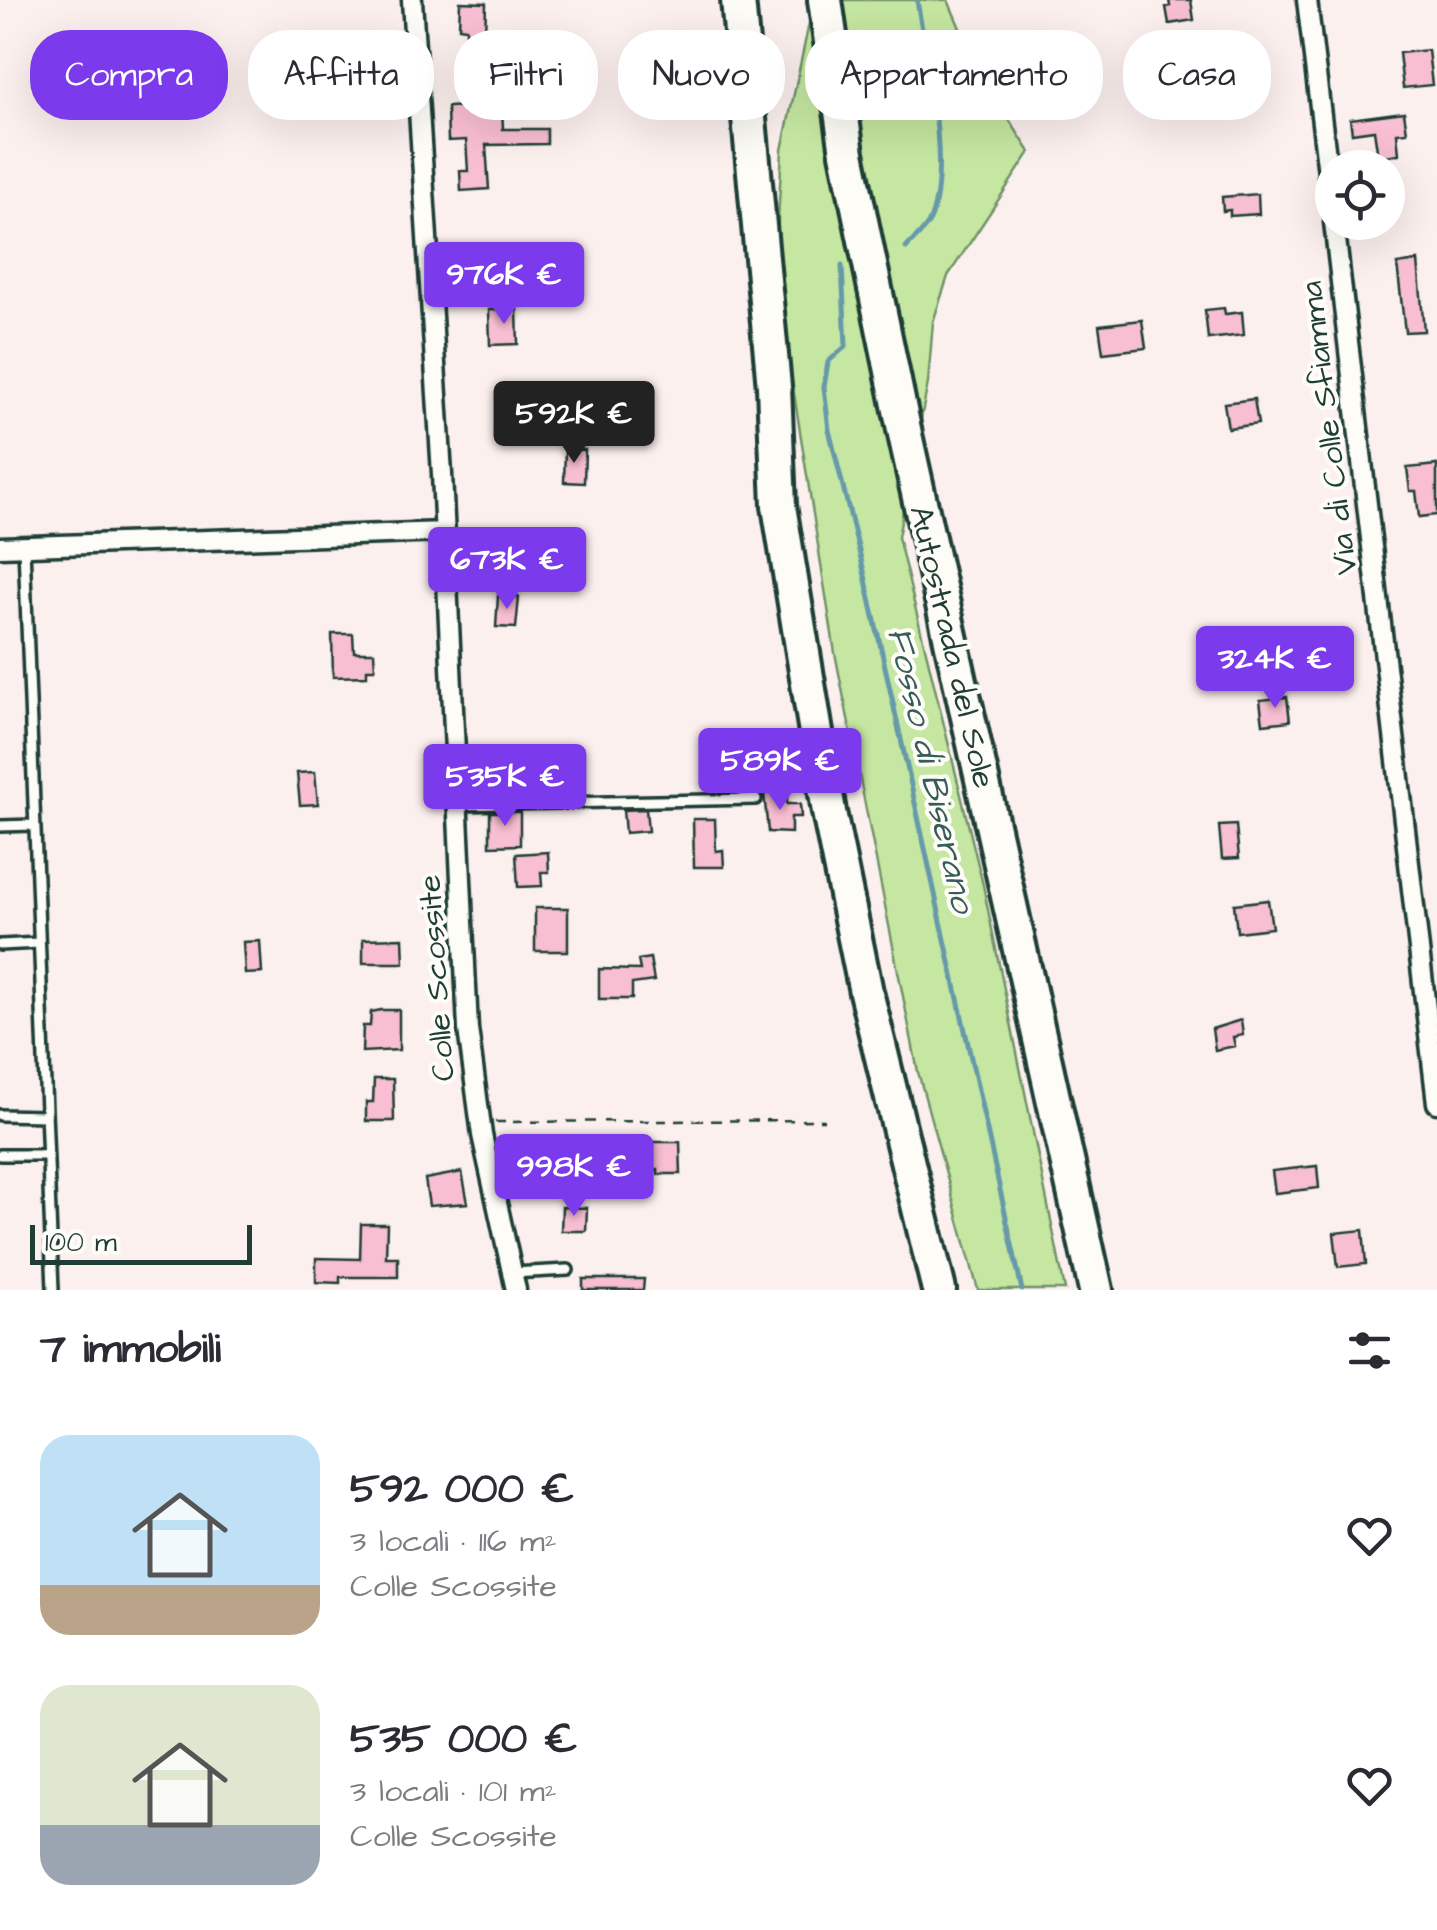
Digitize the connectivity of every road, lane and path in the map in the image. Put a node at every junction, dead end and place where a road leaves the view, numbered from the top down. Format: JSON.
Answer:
{"nodes":[{"id":1,"x":412,"y":0,"type":"edge"},
{"id":2,"x":738,"y":0,"type":"edge"},
{"id":3,"x":825,"y":0,"type":"edge"},
{"id":4,"x":1307,"y":0,"type":"edge"},
{"id":5,"x":1325,"y":150,"type":"edge"},
{"id":6,"x":1336,"y":240,"type":"edge"},
{"id":7,"x":445,"y":532,"type":"junction"},
{"id":8,"x":0,"y":547,"type":"edge"},
{"id":9,"x":24,"y":547,"type":"junction"},
{"id":10,"x":756,"y":799,"type":"dead end"},
{"id":11,"x":456,"y":804,"type":"junction"},
{"id":12,"x":34,"y":825,"type":"junction"},
{"id":13,"x":0,"y":826,"type":"edge"},
{"id":14,"x":0,"y":944,"type":"edge"},
{"id":15,"x":39,"y":944,"type":"junction"},
{"id":16,"x":1437,"y":1104,"type":"edge"},
{"id":17,"x":0,"y":1116,"type":"edge"},
{"id":18,"x":46,"y":1116,"type":"junction"},
{"id":19,"x":824,"y":1120,"type":"dead end"},
{"id":20,"x":480,"y":1122,"type":"junction"},
{"id":21,"x":0,"y":1155,"type":"edge"},
{"id":22,"x":47,"y":1156,"type":"junction"},
{"id":23,"x":568,"y":1270,"type":"dead end"},
{"id":24,"x":514,"y":1282,"type":"edge"},
{"id":25,"x":52,"y":1290,"type":"edge"},
{"id":26,"x":939,"y":1290,"type":"edge"},
{"id":27,"x":1096,"y":1290,"type":"edge"}],
"edges":[{"from":1,"to":7,"type":"street","name":"Colle Scossite"},
{"from":2,"to":26,"type":"highway"},
{"from":3,"to":27,"type":"highway","name":"Autostrada del Sole"},
{"from":4,"to":5,"type":"street"},
{"from":6,"to":16,"type":"street","name":"Via di Colle Sfiamma"},
{"from":7,"to":9,"type":"street"},
{"from":7,"to":11,"type":"street","name":"Colle Scossite"},
{"from":8,"to":9,"type":"street"},
{"from":9,"to":12,"type":"lane"},
{"from":10,"to":11,"type":"lane"},
{"from":11,"to":20,"type":"street","name":"Colle Scossite"},
{"from":12,"to":13,"type":"lane"},
{"from":12,"to":15,"type":"lane"},
{"from":14,"to":15,"type":"lane"},
{"from":15,"to":18,"type":"lane"},
{"from":17,"to":18,"type":"lane"},
{"from":18,"to":22,"type":"lane"},
{"from":19,"to":20,"type":"path"},
{"from":20,"to":24,"type":"street","name":"Colle Scossite"},
{"from":21,"to":22,"type":"lane"},
{"from":22,"to":25,"type":"lane"},
{"from":23,"to":24,"type":"lane"}]}
